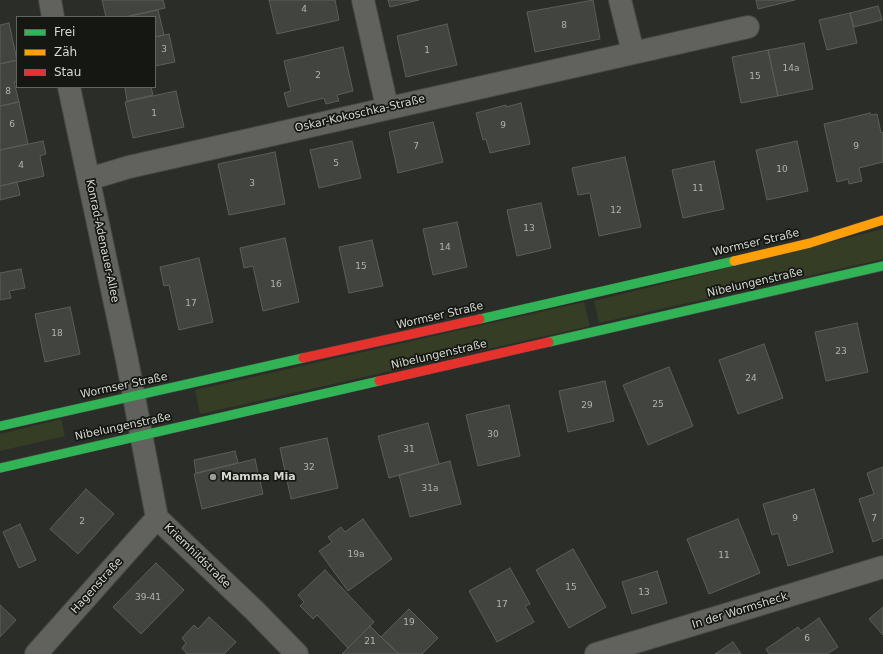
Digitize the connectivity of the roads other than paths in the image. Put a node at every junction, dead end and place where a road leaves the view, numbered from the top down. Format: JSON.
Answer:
{"nodes":[{"id":1,"x":50,"y":0,"type":"edge"},
{"id":2,"x":363,"y":0,"type":"edge"},
{"id":3,"x":620,"y":0,"type":"edge"},
{"id":4,"x":53,"y":16,"type":"edge"},
{"id":5,"x":748,"y":27,"type":"dead end"},
{"id":6,"x":633,"y":52,"type":"junction"},
{"id":7,"x":69,"y":88,"type":"edge"},
{"id":8,"x":388,"y":108,"type":"junction"},
{"id":9,"x":89,"y":179,"type":"junction"},
{"id":10,"x":883,"y":220,"type":"edge"},
{"id":11,"x":883,"y":266,"type":"edge"},
{"id":12,"x":133,"y":395,"type":"junction"},
{"id":13,"x":0,"y":426,"type":"edge"},
{"id":14,"x":140,"y":435,"type":"junction"},
{"id":15,"x":0,"y":468,"type":"edge"},
{"id":16,"x":157,"y":518,"type":"junction"},
{"id":17,"x":883,"y":567,"type":"edge"},
{"id":18,"x":36,"y":654,"type":"edge"},
{"id":19,"x":297,"y":654,"type":"edge"},
{"id":20,"x":596,"y":654,"type":"edge"}],
"edges":[{"from":1,"to":4,"type":"street"},
{"from":2,"to":8,"type":"street"},
{"from":3,"to":6,"type":"street"},
{"from":5,"to":6,"type":"street","name":"Oskar-Kokoschka-Straße"},
{"from":6,"to":8,"type":"street","name":"Oskar-Kokoschka-Straße"},
{"from":7,"to":9,"type":"street","name":"Konrad-Adenauer-Allee"},
{"from":8,"to":9,"type":"street","name":"Oskar-Kokoschka-Straße"},
{"from":9,"to":12,"type":"street","name":"Konrad-Adenauer-Allee"},
{"from":10,"to":12,"type":"street","name":"Wormser Straße"},
{"from":11,"to":14,"type":"street","name":"Nibelungenstraße"},
{"from":12,"to":13,"type":"street","name":"Wormser Straße"},
{"from":12,"to":14,"type":"street","name":"Konrad-Adenauer-Allee"},
{"from":14,"to":15,"type":"street","name":"Nibelungenstraße"},
{"from":14,"to":16,"type":"street","name":"Kriemhildstraße"},
{"from":16,"to":18,"type":"street","name":"Hagenstraße"},
{"from":16,"to":19,"type":"street","name":"Kriemhildstraße"},
{"from":17,"to":20,"type":"street","name":"In der Wormsheck"}]}
